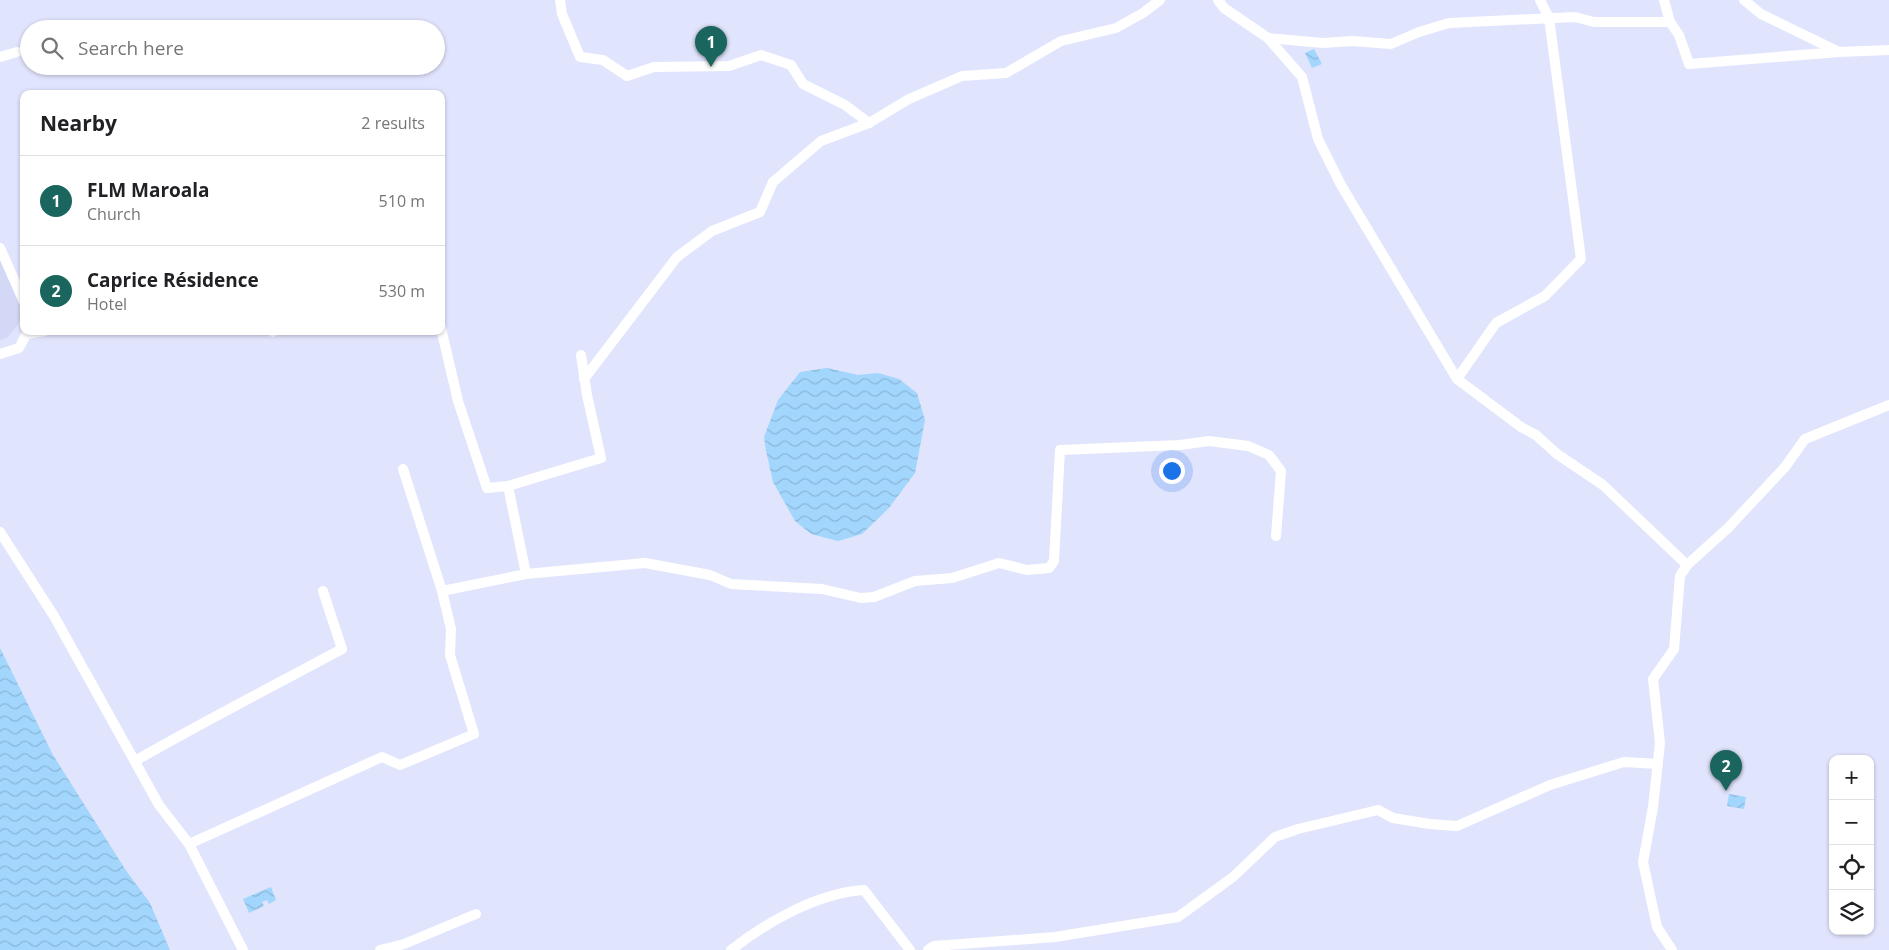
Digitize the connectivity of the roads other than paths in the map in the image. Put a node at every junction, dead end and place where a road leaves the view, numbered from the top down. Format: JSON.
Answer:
{"nodes":[{"id":1,"x":560,"y":0,"type":"edge"},
{"id":2,"x":1160,"y":0,"type":"edge"},
{"id":3,"x":1218,"y":0,"type":"edge"},
{"id":4,"x":1540,"y":0,"type":"edge"},
{"id":5,"x":1664,"y":0,"type":"edge"},
{"id":6,"x":1744,"y":0,"type":"edge"},
{"id":7,"x":1549,"y":18,"type":"junction"},
{"id":8,"x":1670,"y":22,"type":"junction"},
{"id":9,"x":1268,"y":38,"type":"junction"},
{"id":10,"x":1889,"y":50,"type":"edge"},
{"id":11,"x":17,"y":52,"type":"dead end"},
{"id":12,"x":1839,"y":52,"type":"junction"},
{"id":13,"x":0,"y":57,"type":"edge"},
{"id":14,"x":870,"y":123,"type":"junction"},
{"id":15,"x":0,"y":248,"type":"edge"},
{"id":16,"x":20,"y":293,"type":"edge"},
{"id":17,"x":26,"y":335,"type":"edge"},
{"id":18,"x":443,"y":335,"type":"edge"},
{"id":19,"x":0,"y":354,"type":"edge"},
{"id":20,"x":581,"y":355,"type":"dead end"},
{"id":21,"x":584,"y":379,"type":"junction"},
{"id":22,"x":1457,"y":379,"type":"junction"},
{"id":23,"x":1889,"y":405,"type":"edge"},
{"id":24,"x":403,"y":469,"type":"dead end"},
{"id":25,"x":508,"y":486,"type":"junction"},
{"id":26,"x":0,"y":532,"type":"edge"},
{"id":27,"x":1276,"y":536,"type":"dead end"},
{"id":28,"x":1687,"y":565,"type":"junction"},
{"id":29,"x":526,"y":574,"type":"junction"},
{"id":30,"x":323,"y":591,"type":"dead end"},
{"id":31,"x":442,"y":591,"type":"junction"},
{"id":32,"x":135,"y":761,"type":"junction"},
{"id":33,"x":1658,"y":764,"type":"junction"},
{"id":34,"x":189,"y":844,"type":"junction"},
{"id":35,"x":476,"y":914,"type":"dead end"},
{"id":36,"x":243,"y":950,"type":"edge"},
{"id":37,"x":380,"y":950,"type":"edge"},
{"id":38,"x":731,"y":950,"type":"edge"},
{"id":39,"x":910,"y":950,"type":"edge"},
{"id":40,"x":928,"y":950,"type":"edge"},
{"id":41,"x":1672,"y":950,"type":"edge"}],
"edges":[{"from":1,"to":14,"type":"street"},
{"from":2,"to":14,"type":"street"},
{"from":3,"to":9,"type":"street"},
{"from":4,"to":7,"type":"street"},
{"from":5,"to":8,"type":"street"},
{"from":6,"to":12,"type":"street"},
{"from":7,"to":8,"type":"street"},
{"from":7,"to":9,"type":"street"},
{"from":7,"to":22,"type":"street"},
{"from":8,"to":12,"type":"street"},
{"from":9,"to":22,"type":"street"},
{"from":10,"to":12,"type":"street"},
{"from":11,"to":13,"type":"street"},
{"from":14,"to":21,"type":"street"},
{"from":15,"to":16,"type":"street"},
{"from":17,"to":19,"type":"street"},
{"from":18,"to":25,"type":"street"},
{"from":20,"to":21,"type":"street"},
{"from":21,"to":25,"type":"street"},
{"from":22,"to":28,"type":"street"},
{"from":23,"to":28,"type":"street"},
{"from":24,"to":31,"type":"street"},
{"from":25,"to":29,"type":"street"},
{"from":26,"to":32,"type":"street"},
{"from":27,"to":29,"type":"street"},
{"from":28,"to":33,"type":"street"},
{"from":29,"to":31,"type":"street"},
{"from":30,"to":32,"type":"street"},
{"from":31,"to":34,"type":"street"},
{"from":32,"to":34,"type":"street"},
{"from":33,"to":40,"type":"street"},
{"from":33,"to":41,"type":"street"},
{"from":34,"to":36,"type":"street"},
{"from":35,"to":37,"type":"street"},
{"from":38,"to":39,"type":"street"}]}
